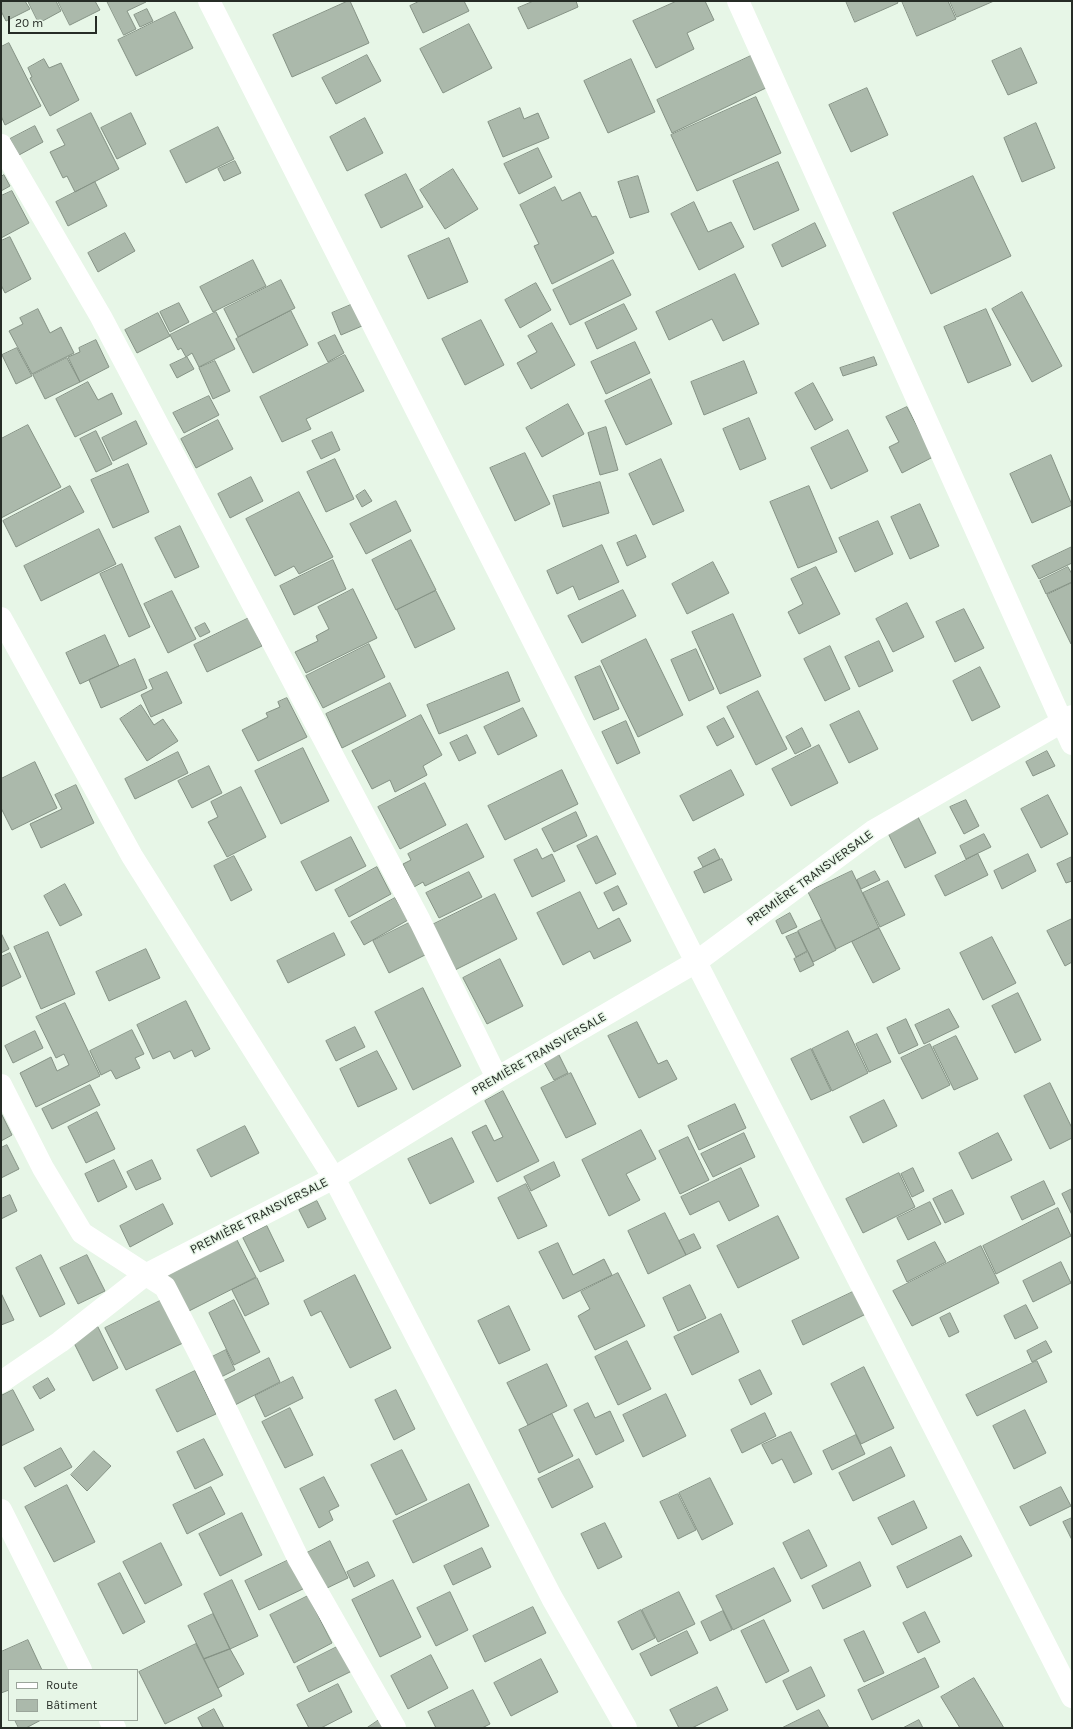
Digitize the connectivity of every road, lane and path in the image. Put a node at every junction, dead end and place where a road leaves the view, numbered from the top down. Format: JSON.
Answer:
{"nodes":[{"id":1,"x":209,"y":1,"type":"edge"},
{"id":2,"x":738,"y":1,"type":"edge"},
{"id":3,"x":1,"y":145,"type":"edge"},
{"id":4,"x":1,"y":618,"type":"edge"},
{"id":5,"x":1067,"y":719,"type":"edge"},
{"id":6,"x":1072,"y":744,"type":"edge"},
{"id":7,"x":696,"y":962,"type":"junction"},
{"id":8,"x":497,"y":1078,"type":"junction"},
{"id":9,"x":1,"y":1084,"type":"edge"},
{"id":10,"x":334,"y":1178,"type":"junction"},
{"id":11,"x":145,"y":1275,"type":"junction"},
{"id":12,"x":1,"y":1382,"type":"edge"},
{"id":13,"x":1,"y":1510,"type":"edge"},
{"id":14,"x":80,"y":1669,"type":"edge"},
{"id":15,"x":1072,"y":1697,"type":"edge"},
{"id":16,"x":395,"y":1728,"type":"edge"},
{"id":17,"x":626,"y":1728,"type":"edge"}],
"edges":[{"from":1,"to":7,"type":"street"},
{"from":2,"to":5,"type":"street"},
{"from":3,"to":8,"type":"street"},
{"from":4,"to":10,"type":"street"},
{"from":5,"to":6,"type":"street"},
{"from":5,"to":7,"type":"street","name":"PREMIÈRE TRANSVERSALE"},
{"from":7,"to":8,"type":"street","name":"PREMIÈRE TRANSVERSALE"},
{"from":7,"to":15,"type":"street"},
{"from":8,"to":10,"type":"street","name":"PREMIÈRE TRANSVERSALE"},
{"from":9,"to":11,"type":"street"},
{"from":10,"to":11,"type":"street","name":"PREMIÈRE TRANSVERSALE"},
{"from":10,"to":17,"type":"street"},
{"from":11,"to":12,"type":"street","name":"PREMIÈRE TRANSVERSALE"},
{"from":11,"to":16,"type":"street"},
{"from":13,"to":14,"type":"street"}]}
